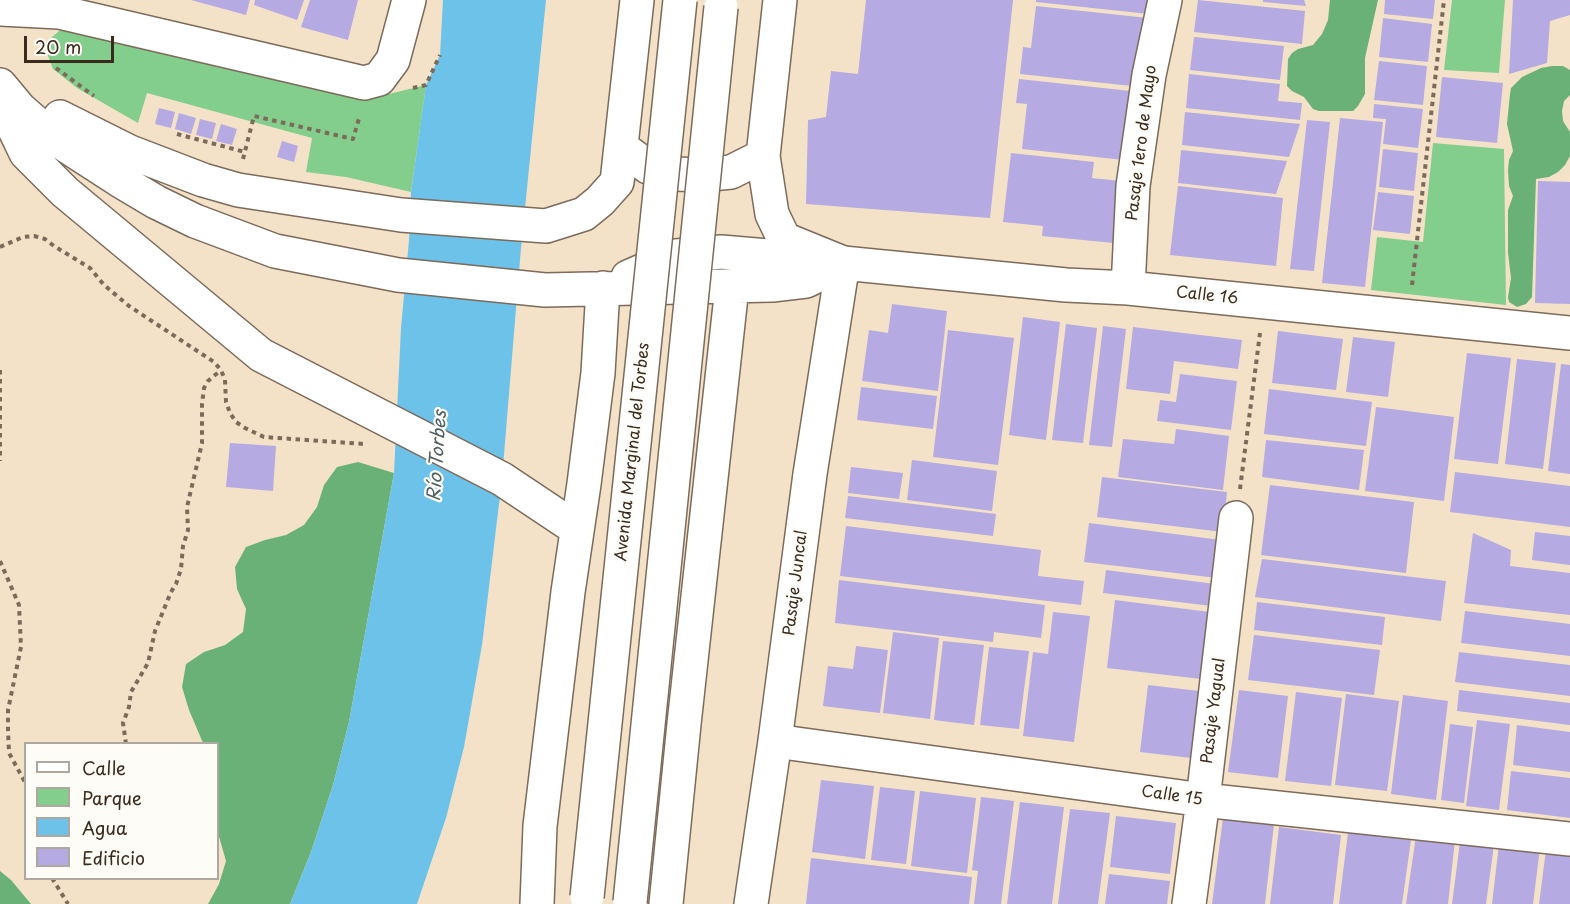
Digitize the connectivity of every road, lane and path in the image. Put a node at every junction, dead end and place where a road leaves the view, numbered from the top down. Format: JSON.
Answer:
{"nodes":[{"id":1,"x":409,"y":0,"type":"edge"},
{"id":2,"x":637,"y":0,"type":"edge"},
{"id":3,"x":680,"y":0,"type":"edge"},
{"id":4,"x":780,"y":0,"type":"edge"},
{"id":5,"x":1166,"y":0,"type":"edge"},
{"id":6,"x":1444,"y":0,"type":"edge"},
{"id":7,"x":722,"y":3,"type":"edge"},
{"id":8,"x":0,"y":9,"type":"edge"},
{"id":9,"x":56,"y":68,"type":"dead end"},
{"id":10,"x":0,"y":74,"type":"edge"},
{"id":11,"x":0,"y":85,"type":"edge"},
{"id":12,"x":98,"y":98,"type":"dead end"},
{"id":13,"x":0,"y":99,"type":"edge"},
{"id":14,"x":362,"y":110,"type":"dead end"},
{"id":15,"x":171,"y":132,"type":"dead end"},
{"id":16,"x":621,"y":147,"type":"junction"},
{"id":17,"x":244,"y":152,"type":"junction"},
{"id":18,"x":763,"y":156,"type":"junction"},
{"id":19,"x":238,"y":190,"type":"junction"},
{"id":20,"x":0,"y":247,"type":"edge"},
{"id":21,"x":843,"y":263,"type":"junction"},
{"id":22,"x":732,"y":287,"type":"junction"},
{"id":23,"x":603,"y":288,"type":"junction"},
{"id":24,"x":1128,"y":288,"type":"junction"},
{"id":25,"x":1264,"y":302,"type":"junction"},
{"id":26,"x":1409,"y":317,"type":"junction"},
{"id":27,"x":1570,"y":333,"type":"edge"},
{"id":28,"x":0,"y":370,"type":"edge"},
{"id":29,"x":221,"y":370,"type":"junction"},
{"id":30,"x":364,"y":444,"type":"dead end"},
{"id":31,"x":0,"y":461,"type":"edge"},
{"id":32,"x":1236,"y":518,"type":"joint"},
{"id":33,"x":577,"y":529,"type":"junction"},
{"id":34,"x":0,"y":561,"type":"edge"},
{"id":35,"x":775,"y":741,"type":"junction"},
{"id":36,"x":126,"y":742,"type":"edge"},
{"id":37,"x":24,"y":780,"type":"edge"},
{"id":38,"x":1203,"y":800,"type":"junction"},
{"id":39,"x":1570,"y":839,"type":"edge"},
{"id":40,"x":53,"y":880,"type":"edge"},
{"id":41,"x":587,"y":900,"type":"edge"},
{"id":42,"x":630,"y":903,"type":"edge"},
{"id":43,"x":68,"y":904,"type":"edge"},
{"id":44,"x":537,"y":904,"type":"edge"},
{"id":45,"x":666,"y":904,"type":"edge"},
{"id":46,"x":751,"y":904,"type":"edge"},
{"id":47,"x":1189,"y":904,"type":"edge"}],
"edges":[{"from":1,"to":8,"type":"main road"},
{"from":2,"to":16,"type":"main road"},
{"from":3,"to":41,"type":"main road","name":"Avenida Marginal del Torbes","bridge":true},
{"from":4,"to":18,"type":"main road"},
{"from":5,"to":24,"type":"main road","name":"Pasaje 1ero de Mayo"},
{"from":6,"to":26,"type":"path"},
{"from":7,"to":42,"type":"main road","bridge":true},
{"from":9,"to":12,"type":"path"},
{"from":10,"to":19,"type":"main road"},
{"from":11,"to":23,"type":"main road"},
{"from":13,"to":33,"type":"main road"},
{"from":14,"to":17,"type":"path"},
{"from":15,"to":17,"type":"path"},
{"from":16,"to":18,"type":"main road"},
{"from":16,"to":19,"type":"main road"},
{"from":17,"to":19,"type":"path"},
{"from":18,"to":21,"type":"main road"},
{"from":20,"to":29,"type":"path"},
{"from":21,"to":22,"type":"main road"},
{"from":21,"to":23,"type":"main road","name":"Calle 16"},
{"from":21,"to":24,"type":"main road","name":"Calle 16"},
{"from":21,"to":35,"type":"main road","name":"Pasaje Juncal"},
{"from":22,"to":23,"type":"main road"},
{"from":22,"to":45,"type":"main road"},
{"from":23,"to":33,"type":"main road"},
{"from":24,"to":25,"type":"main road","name":"Calle 16"},
{"from":25,"to":26,"type":"main road","name":"Calle 16"},
{"from":25,"to":32,"type":"path"},
{"from":26,"to":27,"type":"main road","name":"Calle 16"},
{"from":28,"to":31,"type":"path"},
{"from":29,"to":30,"type":"path"},
{"from":29,"to":36,"type":"path"},
{"from":32,"to":38,"type":"main road","name":"Pasaje Yagual"},
{"from":33,"to":44,"type":"main road"},
{"from":34,"to":37,"type":"path"},
{"from":35,"to":38,"type":"main road","name":"Calle 15"},
{"from":35,"to":46,"type":"main road","name":"Pasaje Juncal"},
{"from":38,"to":39,"type":"main road","name":"Calle 15"},
{"from":38,"to":47,"type":"main road","name":"Pasaje Yagual"},
{"from":40,"to":43,"type":"path"}]}
